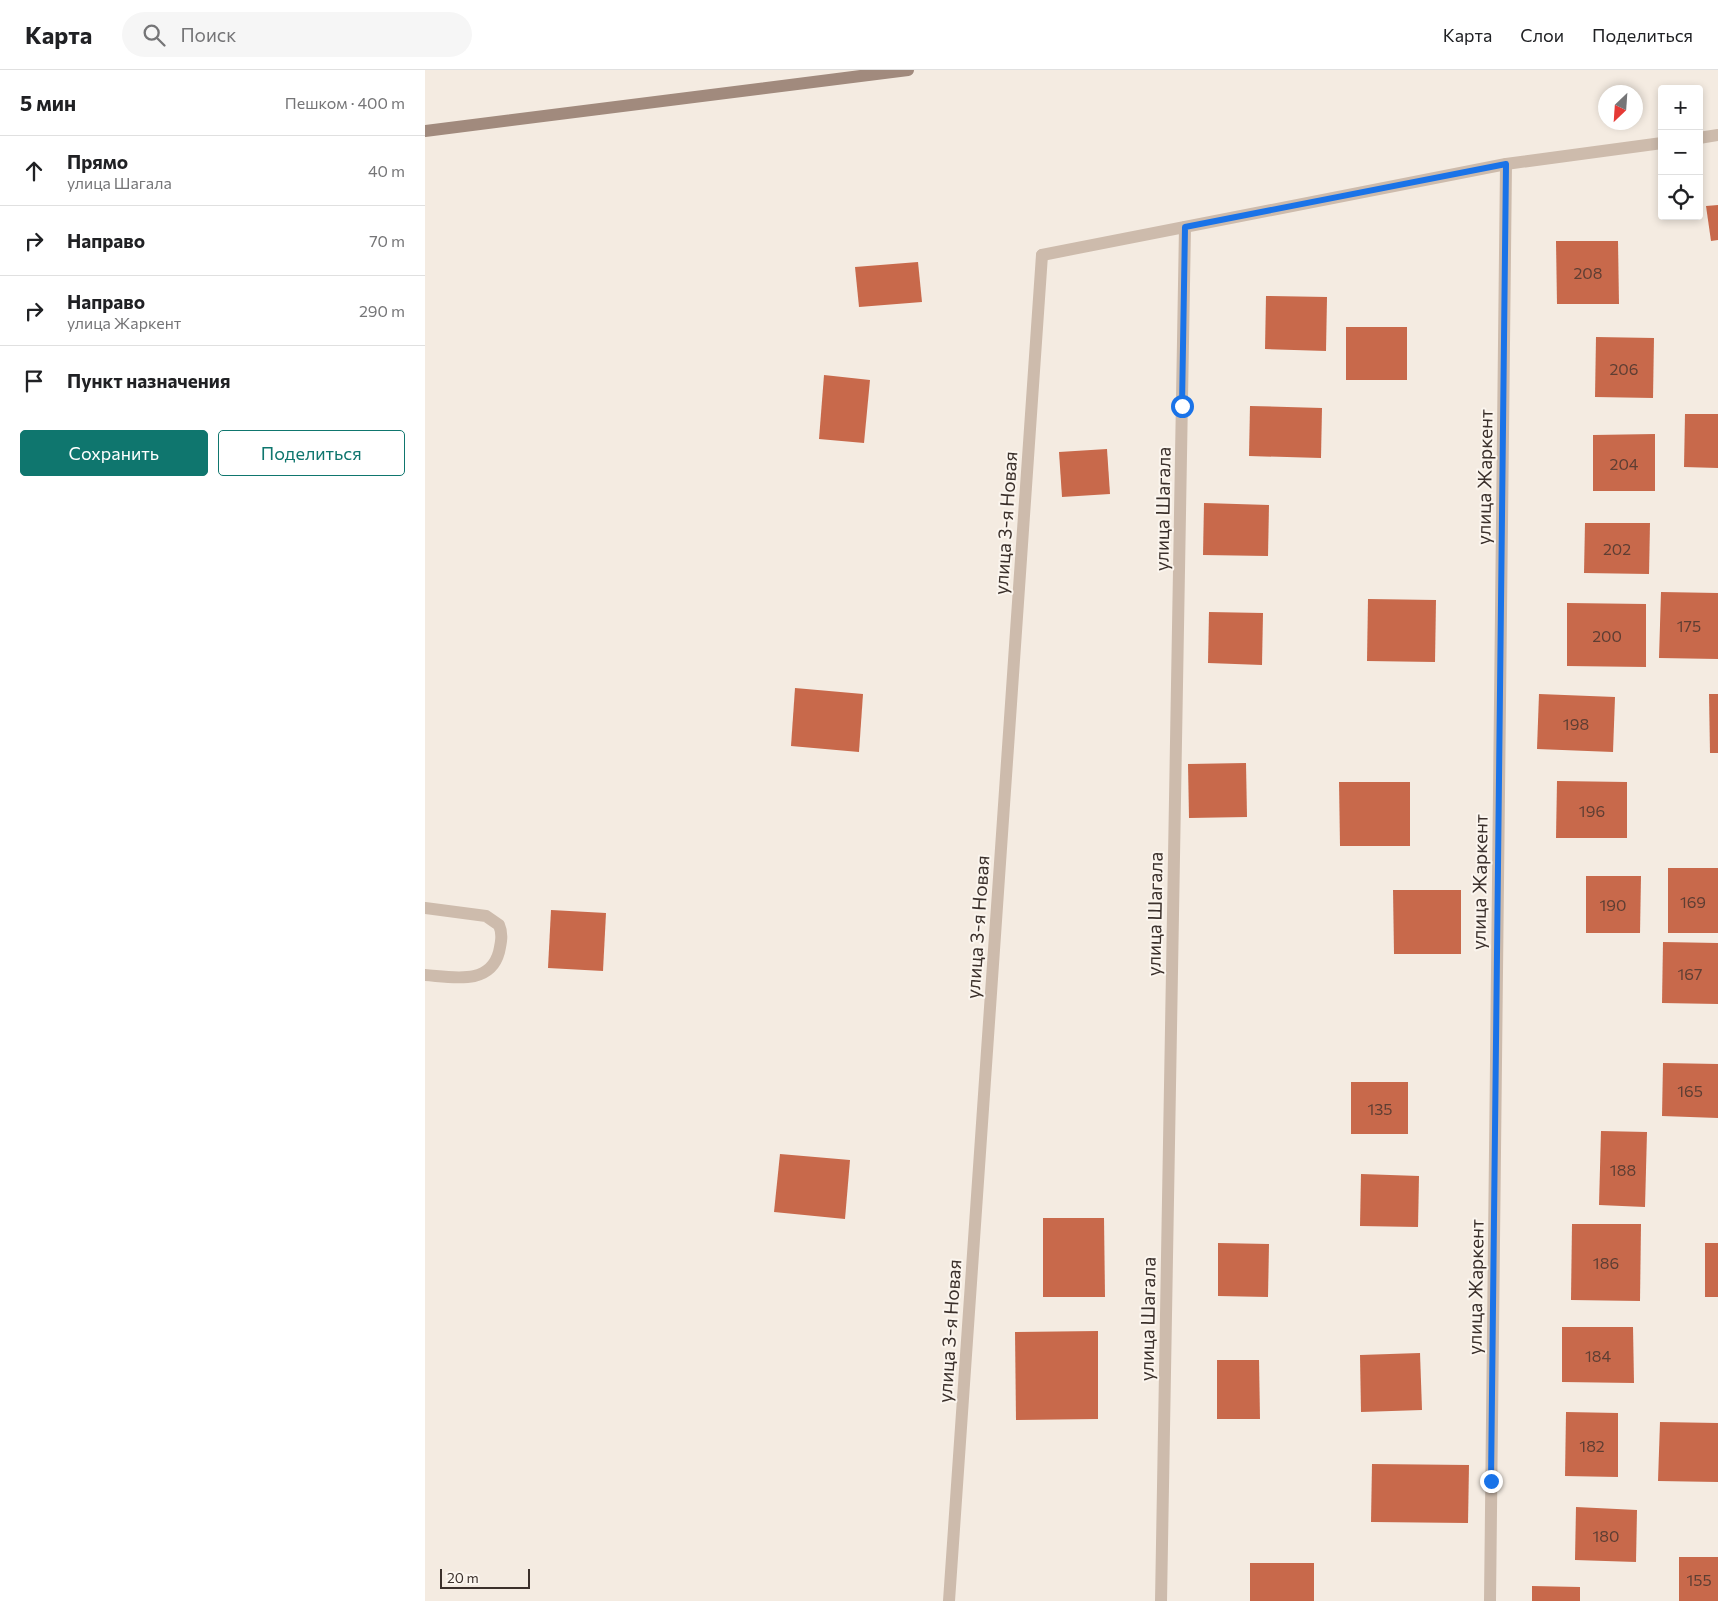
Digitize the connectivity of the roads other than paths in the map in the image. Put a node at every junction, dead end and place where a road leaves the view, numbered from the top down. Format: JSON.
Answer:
{"nodes":[{"id":1,"x":908,"y":70,"type":"edge"},
{"id":2,"x":425,"y":131,"type":"edge"},
{"id":3,"x":1718,"y":135,"type":"edge"},
{"id":4,"x":1703,"y":137,"type":"edge"},
{"id":5,"x":1658,"y":144,"type":"edge"},
{"id":6,"x":1506,"y":164,"type":"junction"},
{"id":7,"x":1185,"y":227,"type":"junction"},
{"id":8,"x":425,"y":908,"type":"edge"},
{"id":9,"x":425,"y":975,"type":"edge"},
{"id":10,"x":949,"y":1601,"type":"edge"},
{"id":11,"x":1161,"y":1601,"type":"edge"},
{"id":12,"x":1490,"y":1601,"type":"edge"}],
"edges":[{"from":1,"to":2,"type":"main road"},
{"from":3,"to":4,"type":"street"},
{"from":5,"to":6,"type":"street"},
{"from":6,"to":7,"type":"street"},
{"from":6,"to":12,"type":"street","name":"улица Жаркент"},
{"from":7,"to":10,"type":"street","name":"улица 3-я Новая"},
{"from":7,"to":11,"type":"street","name":"улица Шагала"},
{"from":8,"to":9,"type":"street"}]}
